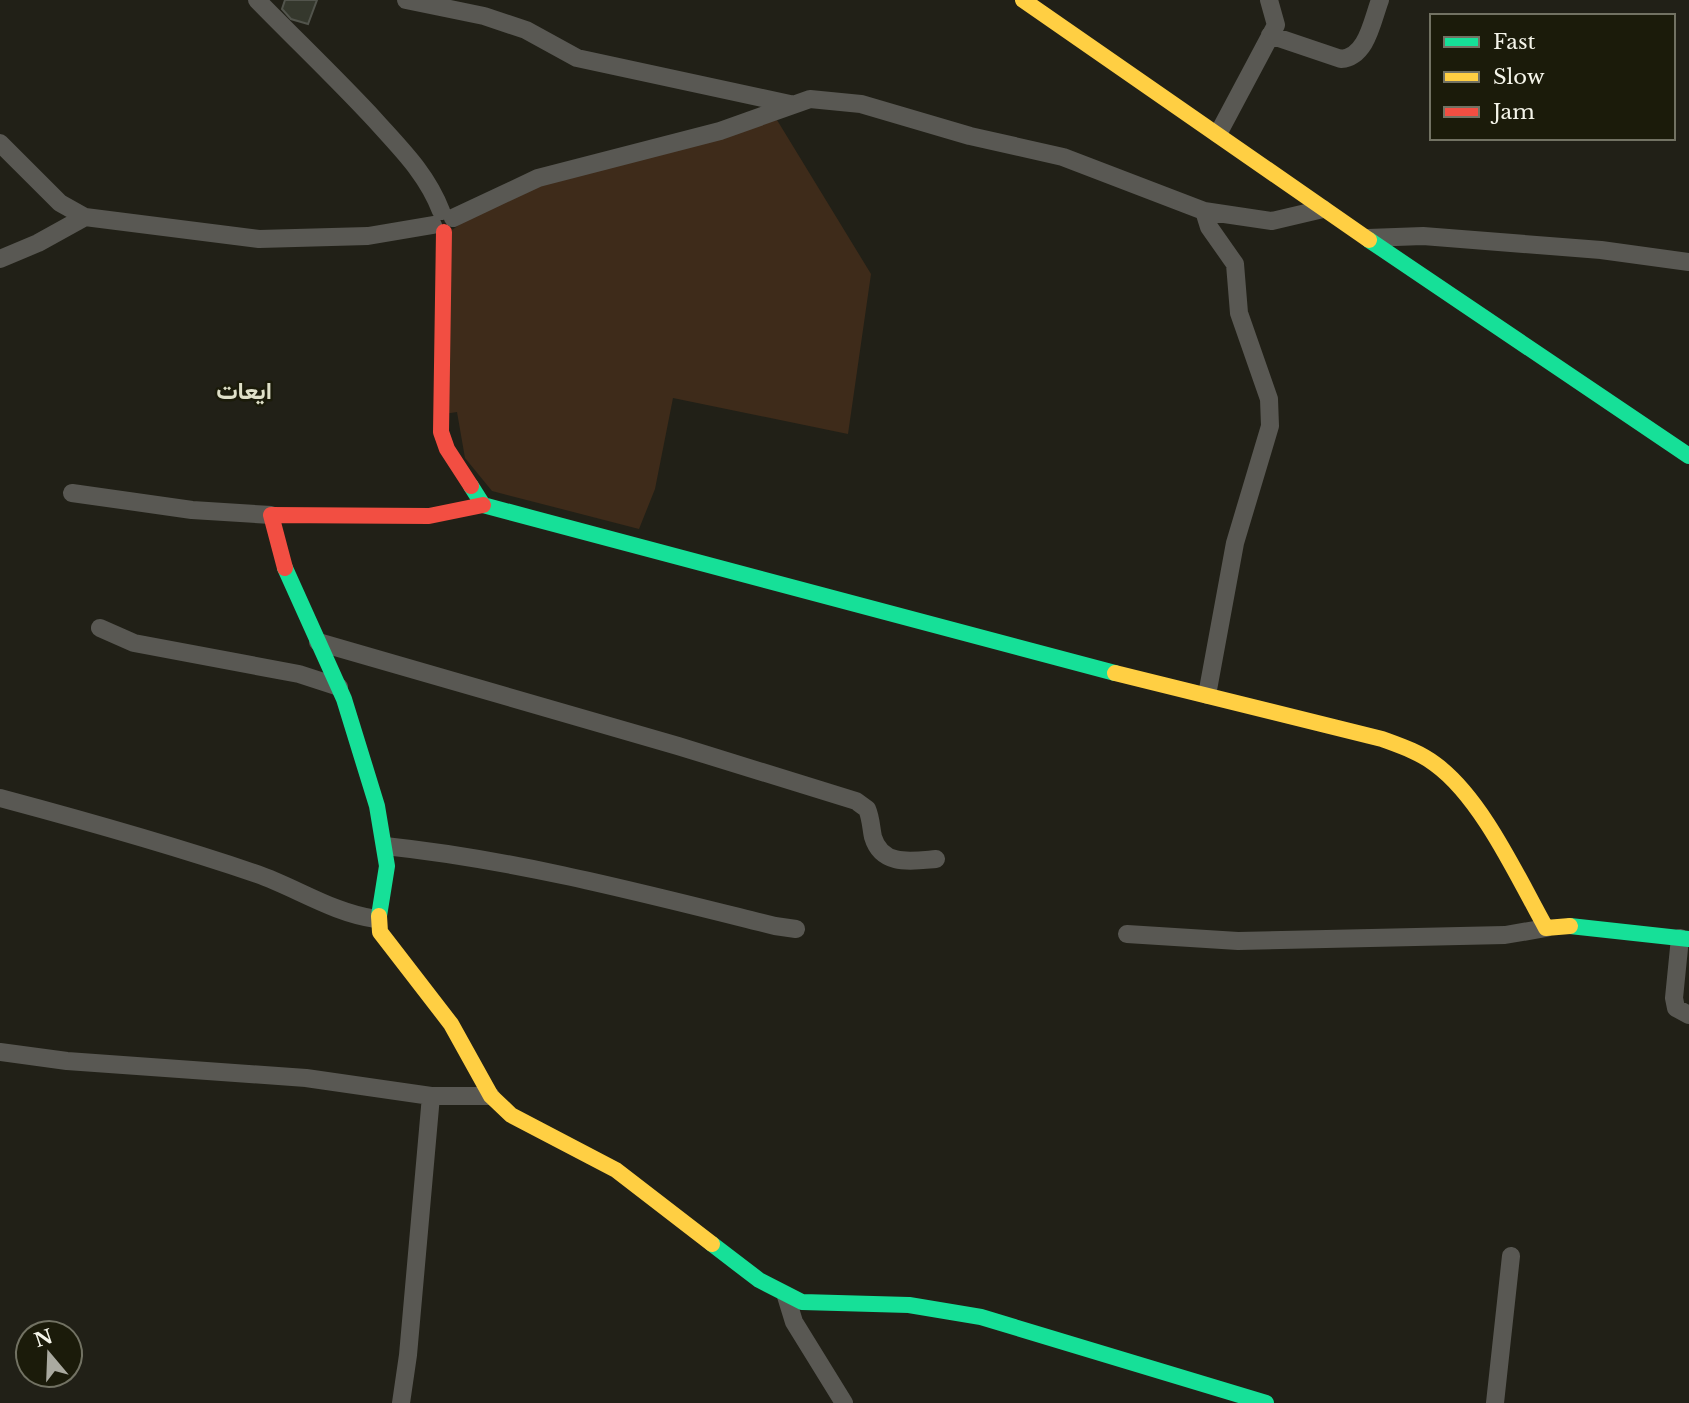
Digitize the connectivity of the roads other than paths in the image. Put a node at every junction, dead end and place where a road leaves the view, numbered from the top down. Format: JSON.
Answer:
{"nodes":[{"id":1,"x":257,"y":0,"type":"edge"},
{"id":2,"x":406,"y":0,"type":"edge"},
{"id":3,"x":1023,"y":0,"type":"edge"},
{"id":4,"x":1269,"y":0,"type":"edge"},
{"id":5,"x":1380,"y":0,"type":"edge"},
{"id":6,"x":1270,"y":35,"type":"junction"},
{"id":7,"x":790,"y":104,"type":"junction"},
{"id":8,"x":1218,"y":134,"type":"junction"},
{"id":9,"x":0,"y":143,"type":"edge"},
{"id":10,"x":1323,"y":209,"type":"junction"},
{"id":11,"x":1204,"y":211,"type":"junction"},
{"id":12,"x":85,"y":217,"type":"junction"},
{"id":13,"x":443,"y":221,"type":"junction"},
{"id":14,"x":1368,"y":237,"type":"junction"},
{"id":15,"x":0,"y":259,"type":"edge"},
{"id":16,"x":1689,"y":261,"type":"edge"},
{"id":17,"x":1689,"y":456,"type":"edge"},
{"id":18,"x":72,"y":493,"type":"dead end"},
{"id":19,"x":483,"y":505,"type":"junction"},
{"id":20,"x":271,"y":515,"type":"junction"},
{"id":21,"x":100,"y":628,"type":"dead end"},
{"id":22,"x":318,"y":642,"type":"junction"},
{"id":23,"x":339,"y":687,"type":"junction"},
{"id":24,"x":1207,"y":695,"type":"junction"},
{"id":25,"x":0,"y":797,"type":"edge"},
{"id":26,"x":385,"y":846,"type":"junction"},
{"id":27,"x":936,"y":859,"type":"dead end"},
{"id":28,"x":376,"y":919,"type":"junction"},
{"id":29,"x":1546,"y":928,"type":"junction"},
{"id":30,"x":796,"y":929,"type":"dead end"},
{"id":31,"x":1127,"y":934,"type":"dead end"},
{"id":32,"x":1684,"y":939,"type":"edge"},
{"id":33,"x":1689,"y":1015,"type":"edge"},
{"id":34,"x":0,"y":1052,"type":"edge"},
{"id":35,"x":431,"y":1096,"type":"junction"},
{"id":36,"x":491,"y":1096,"type":"junction"},
{"id":37,"x":1511,"y":1256,"type":"dead end"},
{"id":38,"x":786,"y":1296,"type":"junction"},
{"id":39,"x":401,"y":1403,"type":"edge"},
{"id":40,"x":844,"y":1403,"type":"edge"},
{"id":41,"x":1266,"y":1403,"type":"edge"},
{"id":42,"x":1495,"y":1403,"type":"edge"}],
"edges":[{"from":1,"to":13,"type":"street"},
{"from":2,"to":7,"type":"street"},
{"from":3,"to":8,"type":"street"},
{"from":4,"to":6,"type":"street"},
{"from":5,"to":6,"type":"street"},
{"from":6,"to":8,"type":"street"},
{"from":7,"to":11,"type":"street"},
{"from":7,"to":13,"type":"street"},
{"from":8,"to":10,"type":"street"},
{"from":9,"to":12,"type":"street"},
{"from":10,"to":11,"type":"street"},
{"from":10,"to":14,"type":"street"},
{"from":11,"to":24,"type":"street"},
{"from":12,"to":13,"type":"street"},
{"from":12,"to":15,"type":"street"},
{"from":13,"to":19,"type":"street"},
{"from":14,"to":16,"type":"street"},
{"from":14,"to":17,"type":"street"},
{"from":18,"to":20,"type":"street"},
{"from":19,"to":20,"type":"street"},
{"from":19,"to":24,"type":"street"},
{"from":20,"to":22,"type":"street"},
{"from":21,"to":23,"type":"street"},
{"from":22,"to":23,"type":"street"},
{"from":22,"to":27,"type":"street"},
{"from":23,"to":26,"type":"street"},
{"from":24,"to":29,"type":"street"},
{"from":25,"to":28,"type":"street"},
{"from":26,"to":28,"type":"street"},
{"from":26,"to":30,"type":"street"},
{"from":28,"to":36,"type":"street"},
{"from":29,"to":31,"type":"street"},
{"from":29,"to":32,"type":"street"},
{"from":32,"to":33,"type":"street"},
{"from":34,"to":35,"type":"street"},
{"from":35,"to":36,"type":"street"},
{"from":35,"to":39,"type":"street"},
{"from":36,"to":38,"type":"street"},
{"from":37,"to":42,"type":"street"},
{"from":38,"to":40,"type":"street"},
{"from":38,"to":41,"type":"street"}]}
